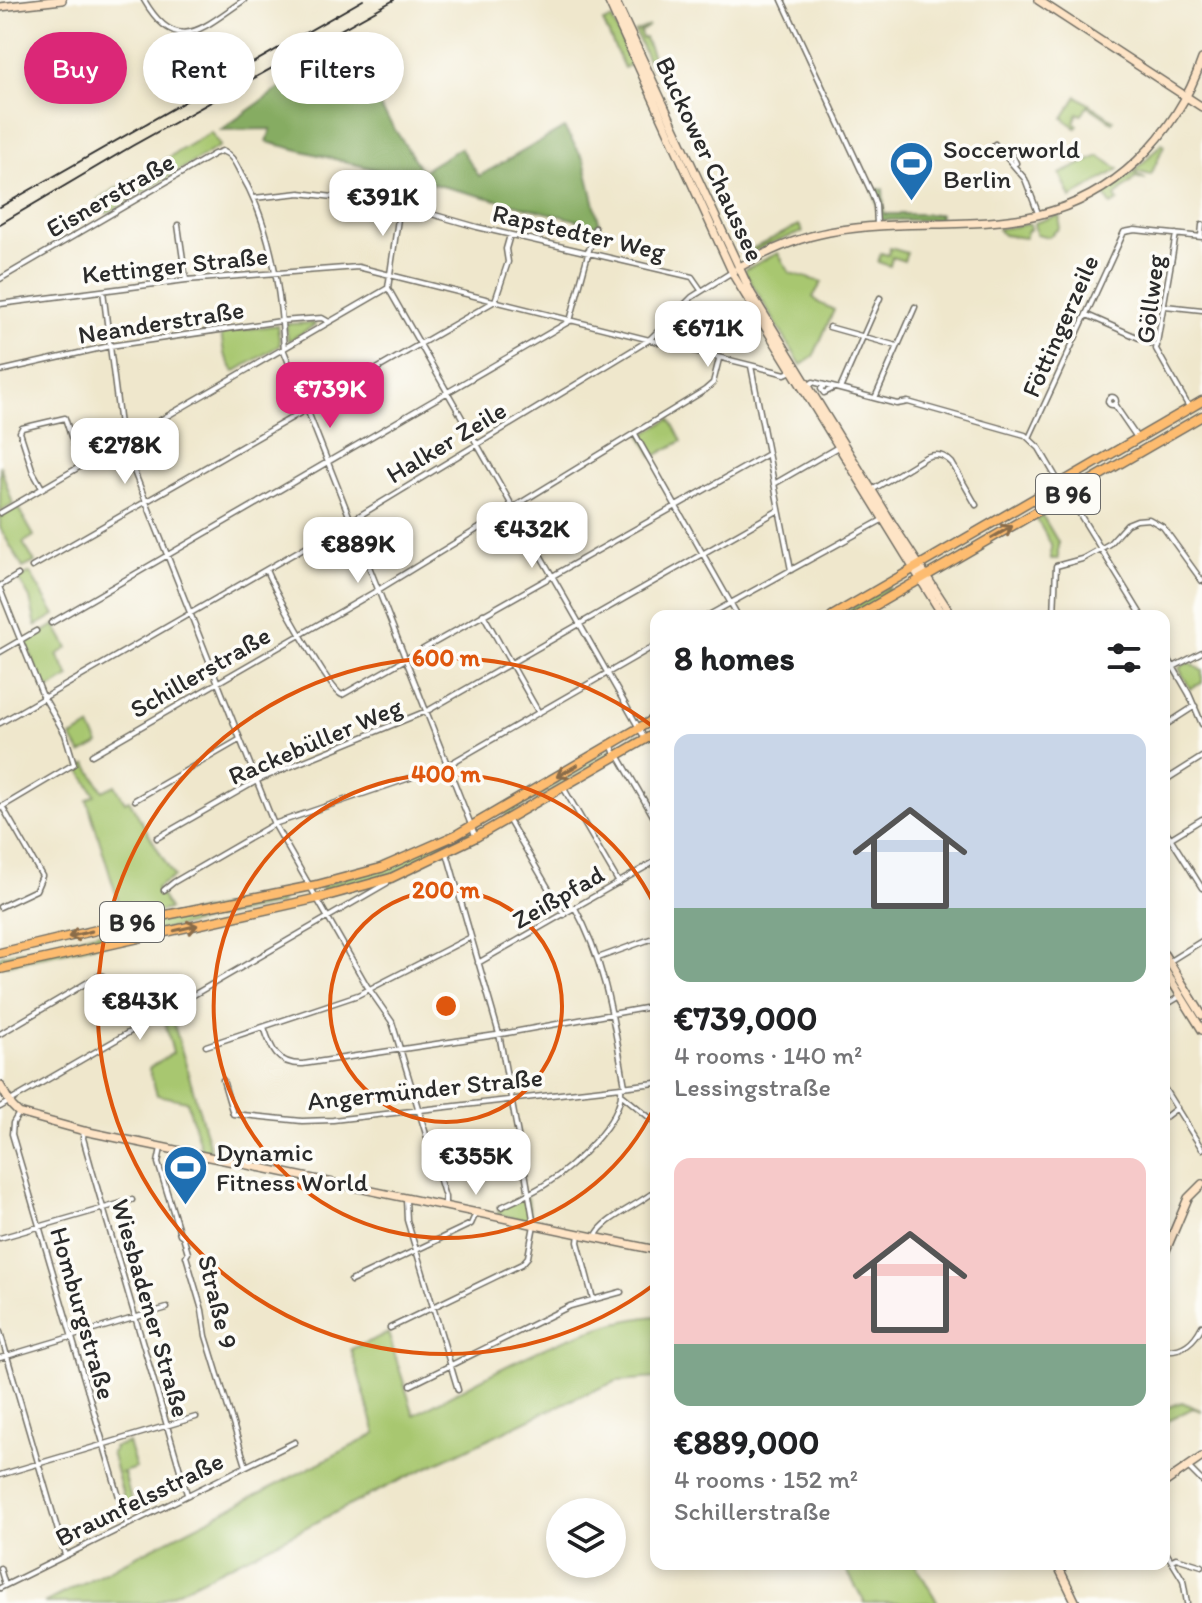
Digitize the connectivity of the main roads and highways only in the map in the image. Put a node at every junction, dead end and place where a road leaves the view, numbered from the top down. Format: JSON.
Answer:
{"nodes":[{"id":1,"x":1202,"y":401,"type":"edge"},
{"id":2,"x":1202,"y":416,"type":"edge"},
{"id":3,"x":945,"y":550,"type":"junction"},
{"id":4,"x":952,"y":561,"type":"junction"},
{"id":5,"x":888,"y":583,"type":"junction"},
{"id":6,"x":894,"y":594,"type":"junction"},
{"id":7,"x":842,"y":610,"type":"edge"},
{"id":8,"x":867,"y":610,"type":"edge"},
{"id":9,"x":650,"y":722,"type":"edge"},
{"id":10,"x":650,"y":736,"type":"edge"},
{"id":11,"x":282,"y":892,"type":"junction"},
{"id":12,"x":285,"y":906,"type":"junction"},
{"id":13,"x":0,"y":953,"type":"edge"},
{"id":14,"x":0,"y":969,"type":"edge"}],
"edges":[{"from":1,"to":3,"type":"main road","number":"B 96"},
{"from":4,"to":2,"type":"main road","number":"B 96","one_way":true},
{"from":3,"to":4,"type":"main road"},
{"from":3,"to":5,"type":"main road","number":"B 96"},
{"from":4,"to":6,"type":"main road","number":"B 96"},
{"from":5,"to":6,"type":"main road"},
{"from":5,"to":7,"type":"main road","number":"B 96"},
{"from":6,"to":8,"type":"main road","number":"B 96"},
{"from":9,"to":11,"type":"main road","number":"B 96","one_way":true},
{"from":10,"to":12,"type":"main road","number":"B 96"},
{"from":11,"to":12,"type":"main road"},
{"from":11,"to":13,"type":"main road","number":"B 96","one_way":true},
{"from":14,"to":12,"type":"main road","number":"B 96","one_way":true}]}
